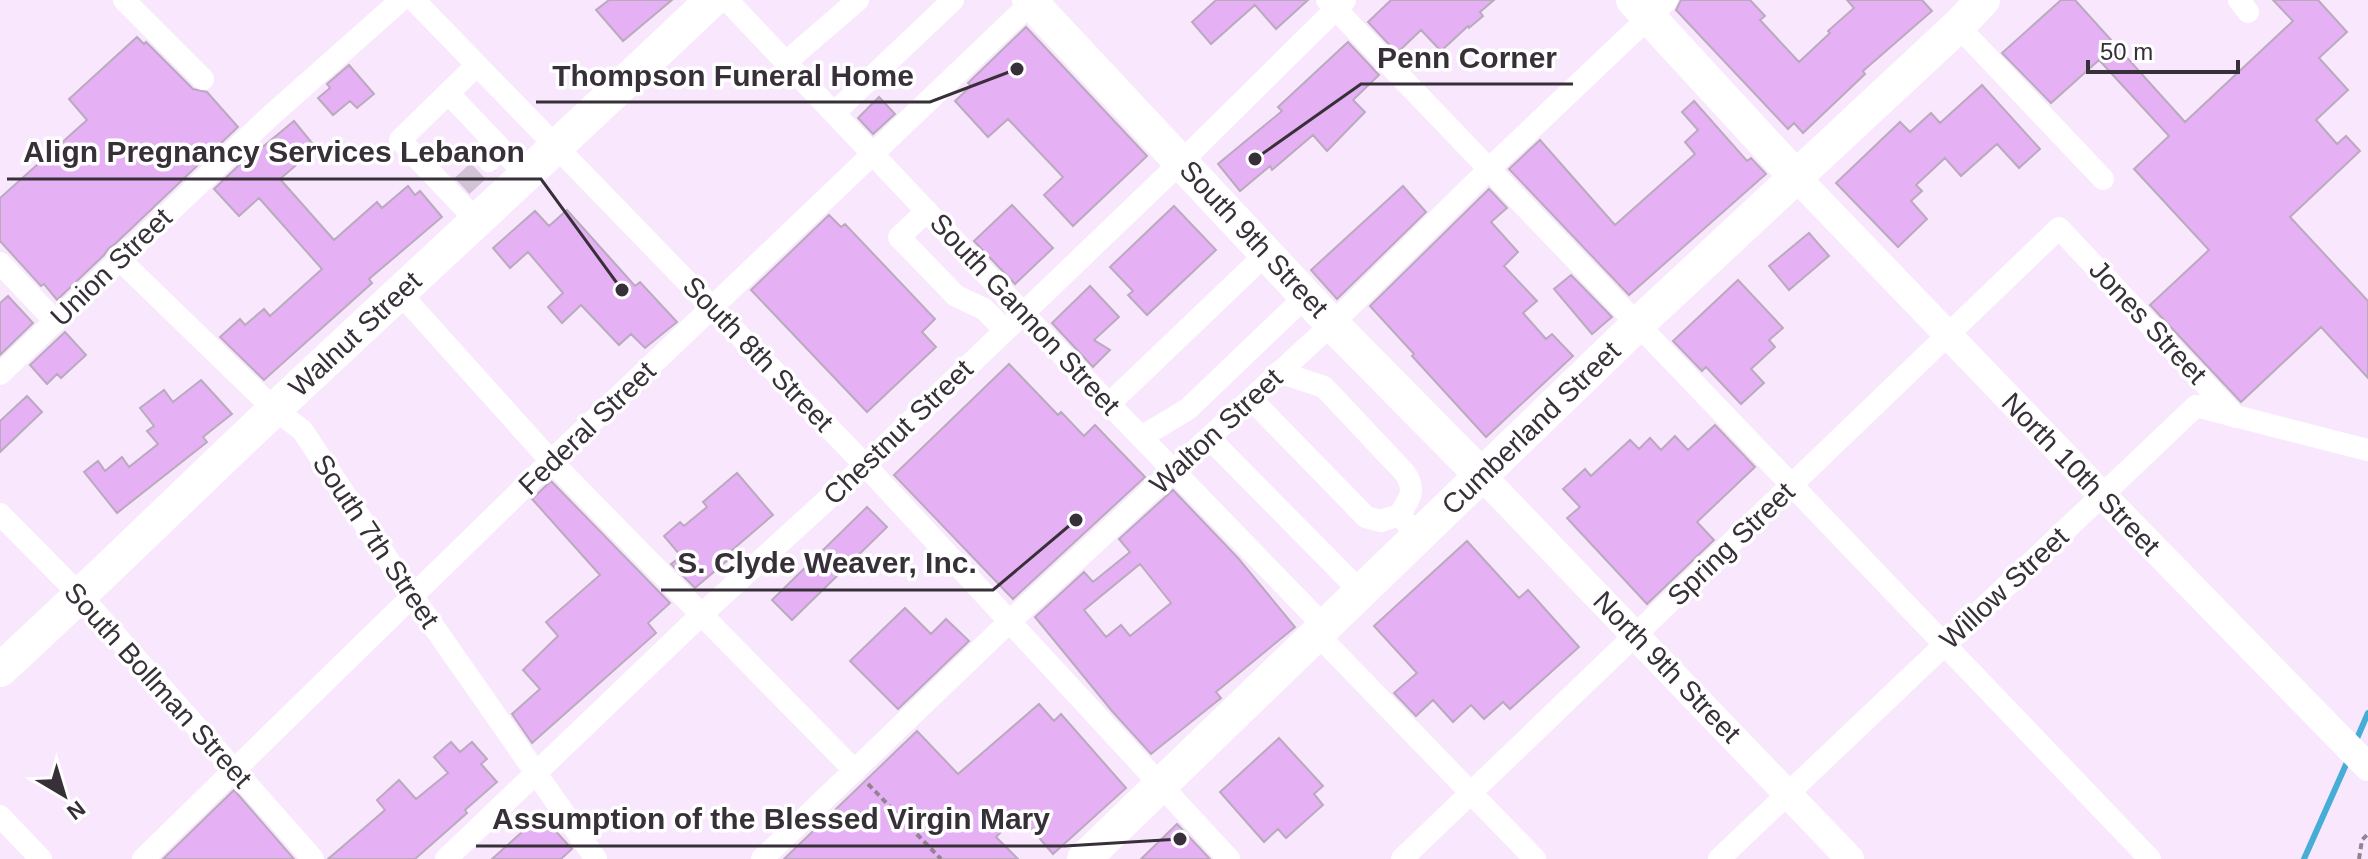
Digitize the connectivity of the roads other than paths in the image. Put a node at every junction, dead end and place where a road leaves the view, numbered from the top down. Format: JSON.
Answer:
{"nodes":[{"id":1,"x":124,"y":0,"type":"edge"},
{"id":2,"x":401,"y":0,"type":"edge"},
{"id":3,"x":414,"y":0,"type":"edge"},
{"id":4,"x":712,"y":0,"type":"edge"},
{"id":5,"x":727,"y":0,"type":"edge"},
{"id":6,"x":858,"y":0,"type":"edge"},
{"id":7,"x":953,"y":0,"type":"edge"},
{"id":8,"x":1032,"y":1,"type":"edge"},
{"id":9,"x":1336,"y":3,"type":"edge"},
{"id":10,"x":1650,"y":6,"type":"edge"},
{"id":11,"x":1970,"y":9,"type":"edge"},
{"id":12,"x":786,"y":62,"type":"junction"},
{"id":13,"x":477,"y":65,"type":"junction"},
{"id":14,"x":203,"y":79,"type":"dead end"},
{"id":15,"x":448,"y":93,"type":"junction"},
{"id":16,"x":835,"y":112,"type":"junction"},
{"id":17,"x":557,"y":148,"type":"junction"},
{"id":18,"x":874,"y":153,"type":"junction"},
{"id":19,"x":1182,"y":161,"type":"junction"},
{"id":20,"x":1490,"y":168,"type":"junction"},
{"id":21,"x":527,"y":176,"type":"junction"},
{"id":22,"x":1797,"y":178,"type":"junction"},
{"id":23,"x":2103,"y":179,"type":"dead end"},
{"id":24,"x":927,"y":211,"type":"junction"},
{"id":25,"x":477,"y":221,"type":"junction"},
{"id":26,"x":2059,"y":228,"type":"joint"},
{"id":27,"x":1267,"y":253,"type":"junction"},
{"id":28,"x":118,"y":258,"type":"junction"},
{"id":29,"x":0,"y":263,"type":"edge"},
{"id":30,"x":399,"y":292,"type":"junction"},
{"id":31,"x":1307,"y":295,"type":"junction"},
{"id":32,"x":714,"y":308,"type":"junction"},
{"id":33,"x":1023,"y":313,"type":"junction"},
{"id":34,"x":54,"y":320,"type":"junction"},
{"id":35,"x":1332,"y":324,"type":"junction"},
{"id":36,"x":1638,"y":324,"type":"junction"},
{"id":37,"x":1005,"y":330,"type":"junction"},
{"id":38,"x":1946,"y":335,"type":"junction"},
{"id":39,"x":1279,"y":372,"type":"junction"},
{"id":40,"x":0,"y":374,"type":"edge"},
{"id":41,"x":1251,"y":399,"type":"junction"},
{"id":42,"x":1109,"y":404,"type":"junction"},
{"id":43,"x":274,"y":409,"type":"junction"},
{"id":44,"x":2236,"y":417,"type":"junction"},
{"id":45,"x":1143,"y":436,"type":"junction"},
{"id":46,"x":1209,"y":438,"type":"junction"},
{"id":47,"x":2368,"y":450,"type":"edge"},
{"id":48,"x":551,"y":461,"type":"junction"},
{"id":49,"x":865,"y":465,"type":"junction"},
{"id":50,"x":1174,"y":470,"type":"junction"},
{"id":51,"x":1482,"y":476,"type":"junction"},
{"id":52,"x":1792,"y":484,"type":"junction"},
{"id":53,"x":2102,"y":495,"type":"junction"},
{"id":54,"x":0,"y":514,"type":"edge"},
{"id":55,"x":1409,"y":526,"type":"junction"},
{"id":56,"x":1360,"y":591,"type":"junction"},
{"id":57,"x":81,"y":596,"type":"junction"},
{"id":58,"x":413,"y":597,"type":"junction"},
{"id":59,"x":701,"y":615,"type":"junction"},
{"id":60,"x":1009,"y":622,"type":"junction"},
{"id":61,"x":1321,"y":630,"type":"junction"},
{"id":62,"x":1637,"y":636,"type":"junction"},
{"id":63,"x":1945,"y":644,"type":"junction"},
{"id":64,"x":0,"y":670,"type":"edge"},
{"id":65,"x":2368,"y":767,"type":"edge"},
{"id":66,"x":234,"y":771,"type":"junction"},
{"id":67,"x":855,"y":771,"type":"junction"},
{"id":68,"x":535,"y":773,"type":"junction"},
{"id":69,"x":1160,"y":785,"type":"junction"},
{"id":70,"x":1471,"y":792,"type":"junction"},
{"id":71,"x":1788,"y":793,"type":"junction"},
{"id":72,"x":0,"y":816,"type":"edge"},
{"id":73,"x":41,"y":859,"type":"edge"},
{"id":74,"x":143,"y":859,"type":"edge"},
{"id":75,"x":313,"y":859,"type":"edge"},
{"id":76,"x":446,"y":859,"type":"edge"},
{"id":77,"x":596,"y":859,"type":"edge"},
{"id":78,"x":762,"y":859,"type":"edge"},
{"id":79,"x":1084,"y":859,"type":"edge"},
{"id":80,"x":1229,"y":859,"type":"edge"},
{"id":81,"x":1402,"y":859,"type":"edge"},
{"id":82,"x":1535,"y":859,"type":"edge"},
{"id":83,"x":1719,"y":859,"type":"edge"},
{"id":84,"x":1850,"y":859,"type":"edge"},
{"id":85,"x":2150,"y":859,"type":"edge"}],
"edges":[{"from":1,"to":14,"type":"street"},
{"from":2,"to":28,"type":"street","name":"Union Street"},
{"from":3,"to":13,"type":"street","name":"South 8th Street"},
{"from":4,"to":17,"type":"highway","name":"Walnut Street"},
{"from":5,"to":12,"type":"street","name":"South Gannon Street"},
{"from":6,"to":12,"type":"street"},
{"from":7,"to":16,"type":"street"},
{"from":8,"to":18,"type":"street","name":"Federal Street"},
{"from":8,"to":19,"type":"highway","name":"South 9th Street"},
{"from":9,"to":19,"type":"street","name":"Chestnut Street"},
{"from":9,"to":20,"type":"street"},
{"from":10,"to":20,"type":"street","name":"Walton Street"},
{"from":10,"to":22,"type":"highway"},
{"from":11,"to":22,"type":"highway","name":"Cumberland Street"},
{"from":11,"to":23,"type":"street"},
{"from":12,"to":16,"type":"street","name":"South Gannon Street"},
{"from":13,"to":15,"type":"street"},
{"from":13,"to":17,"type":"street","name":"South 8th Street"},
{"from":15,"to":21,"type":"street"},
{"from":15,"to":25,"type":"street"},
{"from":16,"to":18,"type":"street","name":"South Gannon Street"},
{"from":17,"to":21,"type":"highway","name":"Walnut Street"},
{"from":17,"to":32,"type":"street","name":"South 8th Street"},
{"from":18,"to":24,"type":"street","name":"South Gannon Street"},
{"from":18,"to":32,"type":"street","name":"Federal Street"},
{"from":19,"to":27,"type":"highway","name":"South 9th Street"},
{"from":19,"to":33,"type":"street","name":"Chestnut Street"},
{"from":20,"to":35,"type":"street","name":"Walton Street"},
{"from":20,"to":36,"type":"street"},
{"from":21,"to":25,"type":"highway","name":"Walnut Street"},
{"from":22,"to":36,"type":"highway","name":"Cumberland Street"},
{"from":22,"to":38,"type":"main road","name":"North 10th Street"},
{"from":24,"to":33,"type":"street","name":"South Gannon Street"},
{"from":24,"to":37,"type":"street"},
{"from":25,"to":30,"type":"highway","name":"Walnut Street"},
{"from":26,"to":38,"type":"street","name":"Spring Street"},
{"from":26,"to":44,"type":"street","name":"Jones Street"},
{"from":27,"to":31,"type":"highway","name":"South 9th Street"},
{"from":27,"to":42,"type":"street"},
{"from":28,"to":34,"type":"street","name":"Union Street"},
{"from":28,"to":43,"type":"street","name":"South 7th Street"},
{"from":29,"to":34,"type":"street"},
{"from":30,"to":43,"type":"highway","name":"Walnut Street"},
{"from":30,"to":48,"type":"street"},
{"from":31,"to":35,"type":"highway","name":"South 9th Street"},
{"from":31,"to":45,"type":"street"},
{"from":32,"to":48,"type":"street","name":"Federal Street"},
{"from":32,"to":49,"type":"street","name":"South 8th Street"},
{"from":33,"to":37,"type":"street","name":"Chestnut Street"},
{"from":33,"to":42,"type":"street","name":"South Gannon Street"},
{"from":34,"to":40,"type":"street","name":"Union Street"},
{"from":35,"to":39,"type":"street","name":"Walton Street"},
{"from":35,"to":51,"type":"highway","name":"South 9th Street"},
{"from":36,"to":51,"type":"highway","name":"Cumberland Street"},
{"from":36,"to":52,"type":"street"},
{"from":37,"to":49,"type":"street","name":"Chestnut Street"},
{"from":38,"to":52,"type":"street","name":"Spring Street"},
{"from":38,"to":53,"type":"main road","name":"North 10th Street"},
{"from":39,"to":41,"type":"street","name":"Walton Street"},
{"from":39,"to":55,"type":"street"},
{"from":41,"to":46,"type":"street","name":"Walton Street"},
{"from":41,"to":55,"type":"street"},
{"from":42,"to":45,"type":"street","name":"South Gannon Street"},
{"from":43,"to":57,"type":"highway","name":"Walnut Street"},
{"from":43,"to":58,"type":"street","name":"South 7th Street"},
{"from":44,"to":47,"type":"street","name":"Willow Street"},
{"from":44,"to":53,"type":"street","name":"Willow Street"},
{"from":45,"to":50,"type":"street","name":"South Gannon Street"},
{"from":46,"to":50,"type":"street","name":"Walton Street"},
{"from":46,"to":56,"type":"street"},
{"from":48,"to":58,"type":"street","name":"Federal Street"},
{"from":48,"to":59,"type":"street"},
{"from":49,"to":59,"type":"street","name":"Chestnut Street"},
{"from":49,"to":60,"type":"street","name":"South 8th Street"},
{"from":50,"to":60,"type":"street","name":"Walton Street"},
{"from":50,"to":61,"type":"street","name":"South Gannon Street"},
{"from":51,"to":55,"type":"highway","name":"Cumberland Street"},
{"from":51,"to":62,"type":"main road","name":"North 9th Street"},
{"from":52,"to":62,"type":"street","name":"Spring Street"},
{"from":52,"to":63,"type":"street"},
{"from":53,"to":63,"type":"street","name":"Willow Street"},
{"from":53,"to":65,"type":"main road","name":"North 10th Street"},
{"from":54,"to":57,"type":"street","name":"South Bollman Street"},
{"from":55,"to":56,"type":"highway","name":"Cumberland Street"},
{"from":56,"to":61,"type":"highway","name":"Cumberland Street"},
{"from":57,"to":64,"type":"highway","name":"Walnut Street"},
{"from":57,"to":66,"type":"street","name":"South Bollman Street"},
{"from":58,"to":66,"type":"street","name":"Federal Street"},
{"from":58,"to":68,"type":"street","name":"South 7th Street"},
{"from":59,"to":67,"type":"street"},
{"from":59,"to":68,"type":"street","name":"Chestnut Street"},
{"from":60,"to":67,"type":"street","name":"Walton Street"},
{"from":60,"to":69,"type":"street","name":"South 8th Street"},
{"from":61,"to":69,"type":"highway","name":"Cumberland Street"},
{"from":61,"to":70,"type":"street","name":"South Gannon Street"},
{"from":62,"to":70,"type":"street","name":"Spring Street"},
{"from":62,"to":71,"type":"main road","name":"North 9th Street"},
{"from":63,"to":71,"type":"street","name":"Willow Street"},
{"from":63,"to":85,"type":"street"},
{"from":66,"to":74,"type":"street","name":"Federal Street"},
{"from":66,"to":75,"type":"street","name":"South Bollman Street"},
{"from":67,"to":78,"type":"street","name":"Walton Street"},
{"from":68,"to":76,"type":"street","name":"Chestnut Street"},
{"from":68,"to":77,"type":"street","name":"South 7th Street"},
{"from":69,"to":79,"type":"highway","name":"Cumberland Street"},
{"from":69,"to":80,"type":"street","name":"South 8th Street"},
{"from":70,"to":81,"type":"street","name":"Spring Street"},
{"from":70,"to":82,"type":"street","name":"South Gannon Street"},
{"from":71,"to":83,"type":"street","name":"Willow Street"},
{"from":71,"to":84,"type":"main road","name":"North 9th Street"},
{"from":72,"to":73,"type":"street"}]}
